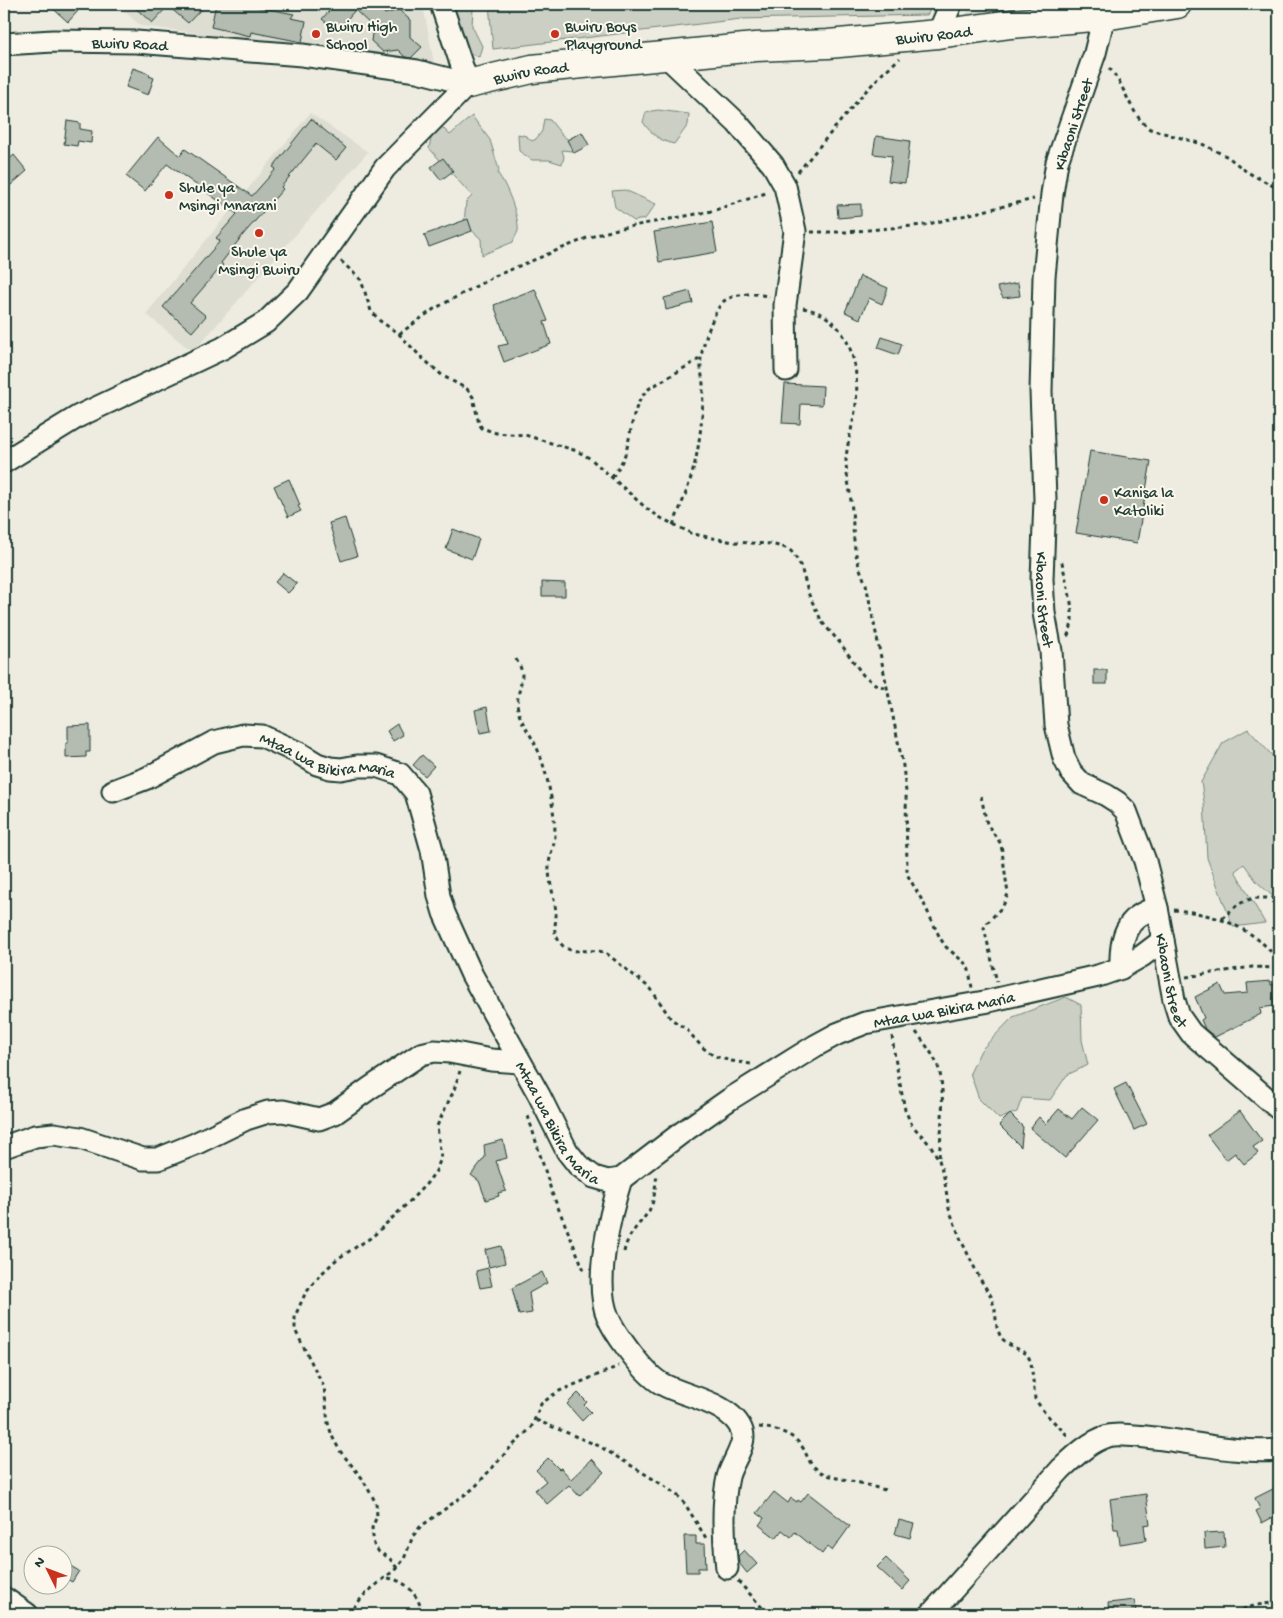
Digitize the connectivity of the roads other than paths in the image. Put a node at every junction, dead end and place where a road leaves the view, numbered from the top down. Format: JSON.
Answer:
{"nodes":[{"id":1,"x":441,"y":4,"type":"edge"},
{"id":2,"x":951,"y":4,"type":"edge"},
{"id":3,"x":1177,"y":4,"type":"edge"},
{"id":4,"x":1104,"y":16,"type":"junction"},
{"id":5,"x":931,"y":35,"type":"junction"},
{"id":6,"x":4,"y":44,"type":"edge"},
{"id":7,"x":665,"y":55,"type":"junction"},
{"id":8,"x":468,"y":84,"type":"junction"},
{"id":9,"x":786,"y":370,"type":"dead end"},
{"id":10,"x":4,"y":462,"type":"edge"},
{"id":11,"x":113,"y":791,"type":"dead end"},
{"id":12,"x":1158,"y":908,"type":"junction"},
{"id":13,"x":1164,"y":940,"type":"junction"},
{"id":14,"x":1121,"y":968,"type":"junction"},
{"id":15,"x":519,"y":1062,"type":"junction"},
{"id":16,"x":1279,"y":1109,"type":"edge"},
{"id":17,"x":4,"y":1148,"type":"edge"},
{"id":18,"x":621,"y":1179,"type":"junction"},
{"id":19,"x":1279,"y":1450,"type":"edge"},
{"id":20,"x":726,"y":1568,"type":"road end"},
{"id":21,"x":4,"y":1598,"type":"edge"},
{"id":22,"x":27,"y":1614,"type":"edge"},
{"id":23,"x":931,"y":1614,"type":"edge"}],
"edges":[{"from":1,"to":8,"type":"street"},
{"from":2,"to":5,"type":"street"},
{"from":3,"to":4,"type":"main road","name":"Bwiru Road"},
{"from":4,"to":5,"type":"main road","name":"Bwiru Road"},
{"from":4,"to":12,"type":"street","name":"Kibaoni Street"},
{"from":5,"to":7,"type":"main road","name":"Bwiru Road"},
{"from":6,"to":8,"type":"street","name":"Bwiru Road"},
{"from":7,"to":8,"type":"main road","name":"Bwiru Road"},
{"from":7,"to":9,"type":"street"},
{"from":8,"to":10,"type":"street"},
{"from":11,"to":15,"type":"street","name":"Mtaa wa Bikira Maria"},
{"from":12,"to":13,"type":"street","name":"Kibaoni Street"},
{"from":12,"to":14,"type":"street"},
{"from":13,"to":14,"type":"street","name":"Mtaa wa Bikira Maria"},
{"from":13,"to":16,"type":"street","name":"Kibaoni Street"},
{"from":14,"to":18,"type":"street","name":"Mtaa wa Bikira Maria"},
{"from":15,"to":17,"type":"street"},
{"from":15,"to":18,"type":"street","name":"Mtaa wa Bikira Maria"},
{"from":18,"to":20,"type":"street"},
{"from":19,"to":23,"type":"street"},
{"from":21,"to":22,"type":"street"}]}
